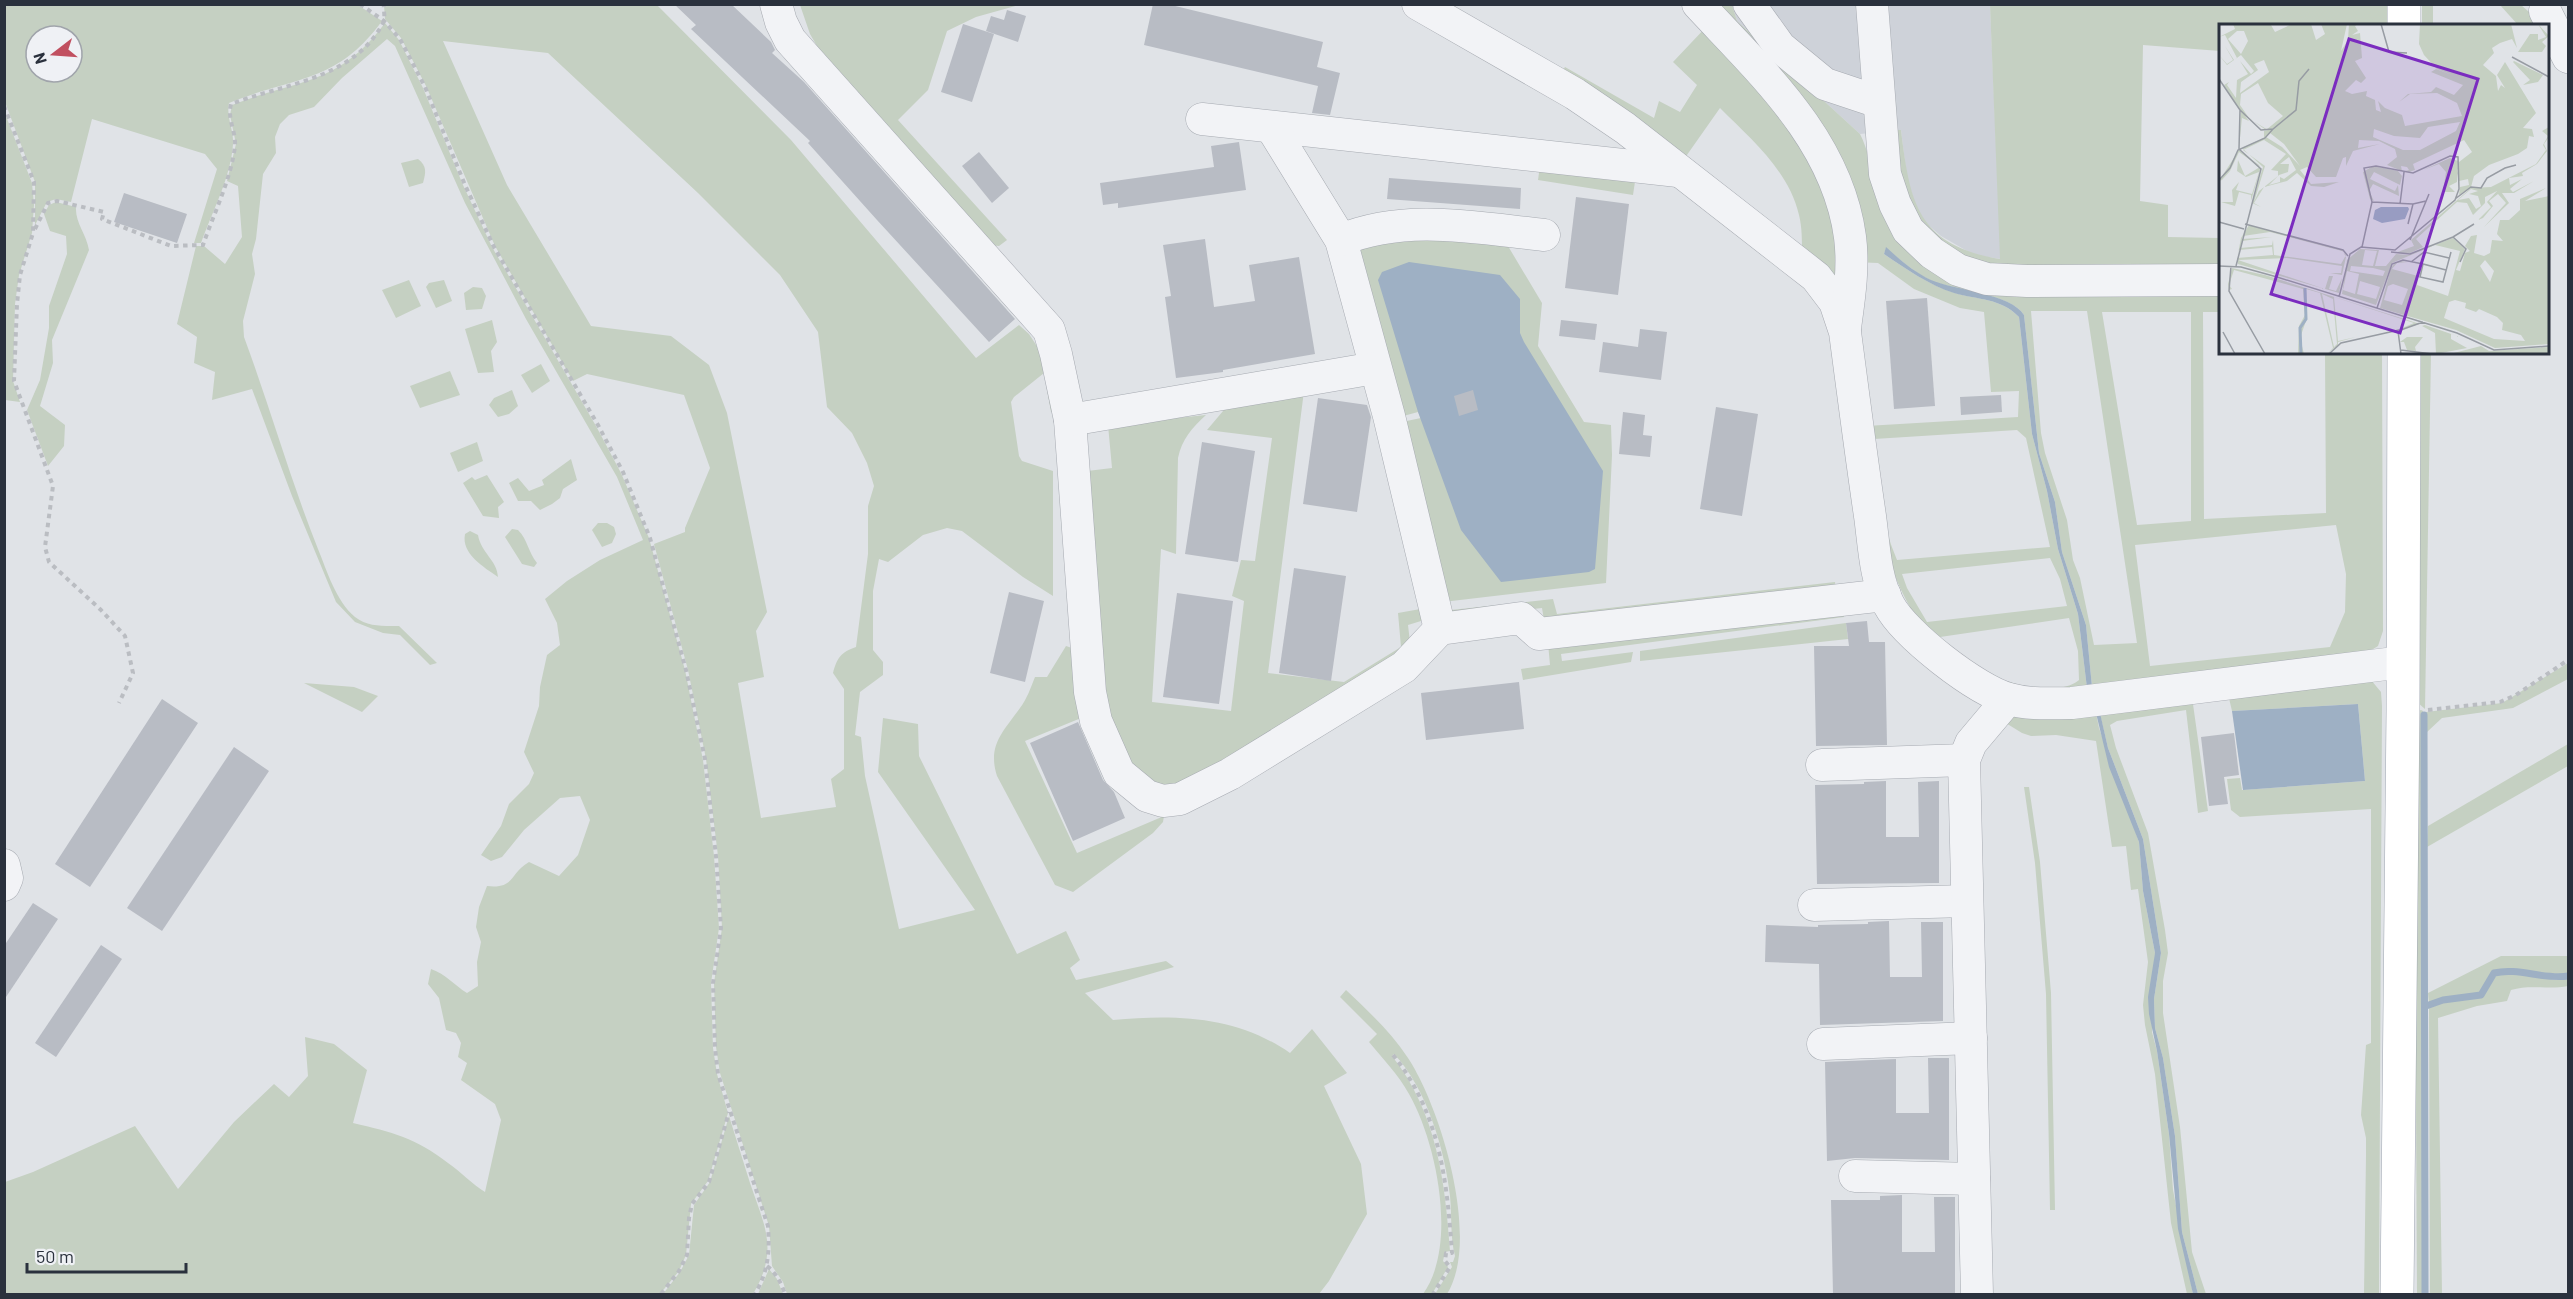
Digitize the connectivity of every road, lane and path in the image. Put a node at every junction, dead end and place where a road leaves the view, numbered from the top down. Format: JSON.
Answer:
{"nodes":[{"id":1,"x":360,"y":4,"type":"edge"},
{"id":2,"x":384,"y":4,"type":"edge"},
{"id":3,"x":776,"y":4,"type":"edge"},
{"id":4,"x":1418,"y":4,"type":"edge"},
{"id":5,"x":1698,"y":4,"type":"edge"},
{"id":6,"x":1749,"y":4,"type":"edge"},
{"id":7,"x":1872,"y":4,"type":"edge"},
{"id":8,"x":2404,"y":4,"type":"edge"},
{"id":9,"x":2551,"y":12,"type":"edge"},
{"id":10,"x":384,"y":21,"type":"junction"},
{"id":11,"x":2404,"y":24,"type":"edge"},
{"id":12,"x":2568,"y":57,"type":"edge"},
{"id":13,"x":1880,"y":102,"type":"junction"},
{"id":14,"x":4,"y":106,"type":"edge"},
{"id":15,"x":1202,"y":119,"type":"dead end"},
{"id":16,"x":1272,"y":128,"type":"junction"},
{"id":17,"x":1678,"y":171,"type":"junction"},
{"id":18,"x":33,"y":233,"type":"junction"},
{"id":19,"x":1544,"y":235,"type":"dead end"},
{"id":20,"x":1341,"y":240,"type":"junction"},
{"id":21,"x":2219,"y":280,"type":"edge"},
{"id":22,"x":1845,"y":332,"type":"junction"},
{"id":23,"x":2404,"y":354,"type":"edge"},
{"id":24,"x":1375,"y":368,"type":"junction"},
{"id":25,"x":1070,"y":420,"type":"junction"},
{"id":26,"x":1885,"y":595,"type":"junction"},
{"id":27,"x":1440,"y":629,"type":"junction"},
{"id":28,"x":2568,"y":660,"type":"edge"},
{"id":29,"x":2403,"y":662,"type":"junction"},
{"id":30,"x":2008,"y":699,"type":"junction"},
{"id":31,"x":119,"y":703,"type":"dead end"},
{"id":32,"x":2403,"y":711,"type":"junction"},
{"id":33,"x":1964,"y":760,"type":"junction"},
{"id":34,"x":1822,"y":765,"type":"dead end"},
{"id":35,"x":4,"y":865,"type":"edge"},
{"id":36,"x":4,"y":885,"type":"edge"},
{"id":37,"x":1967,"y":901,"type":"junction"},
{"id":38,"x":1814,"y":905,"type":"dead end"},
{"id":39,"x":1971,"y":1038,"type":"junction"},
{"id":40,"x":1824,"y":1044,"type":"dead end"},
{"id":41,"x":1393,"y":1055,"type":"dead end"},
{"id":42,"x":729,"y":1112,"type":"junction"},
{"id":43,"x":1854,"y":1176,"type":"dead end"},
{"id":44,"x":1974,"y":1179,"type":"junction"},
{"id":45,"x":767,"y":1266,"type":"junction"},
{"id":46,"x":661,"y":1294,"type":"edge"},
{"id":47,"x":755,"y":1294,"type":"edge"},
{"id":48,"x":785,"y":1294,"type":"edge"},
{"id":49,"x":1433,"y":1294,"type":"edge"},
{"id":50,"x":1977,"y":1294,"type":"edge"},
{"id":51,"x":2397,"y":1294,"type":"edge"}],
"edges":[{"from":1,"to":10,"type":"path"},
{"from":2,"to":10,"type":"path"},
{"from":3,"to":25,"type":"street"},
{"from":4,"to":17,"type":"street"},
{"from":5,"to":22,"type":"street"},
{"from":6,"to":13,"type":"street"},
{"from":7,"to":13,"type":"street"},
{"from":8,"to":11,"type":"main road"},
{"from":9,"to":12,"type":"street"},
{"from":10,"to":18,"type":"path"},
{"from":10,"to":42,"type":"path"},
{"from":13,"to":21,"type":"street"},
{"from":14,"to":18,"type":"path"},
{"from":15,"to":16,"type":"street"},
{"from":16,"to":17,"type":"street"},
{"from":16,"to":20,"type":"street"},
{"from":17,"to":22,"type":"street"},
{"from":18,"to":31,"type":"path"},
{"from":19,"to":20,"type":"street"},
{"from":20,"to":24,"type":"street"},
{"from":22,"to":26,"type":"street"},
{"from":23,"to":29,"type":"main road"},
{"from":24,"to":25,"type":"street"},
{"from":24,"to":27,"type":"street"},
{"from":25,"to":27,"type":"street"},
{"from":26,"to":27,"type":"street"},
{"from":26,"to":30,"type":"street"},
{"from":28,"to":32,"type":"path"},
{"from":29,"to":30,"type":"street"},
{"from":29,"to":32,"type":"main road"},
{"from":30,"to":33,"type":"street"},
{"from":32,"to":51,"type":"main road"},
{"from":33,"to":34,"type":"street"},
{"from":33,"to":37,"type":"street"},
{"from":35,"to":36,"type":"street"},
{"from":37,"to":38,"type":"street"},
{"from":37,"to":39,"type":"street"},
{"from":39,"to":40,"type":"street"},
{"from":39,"to":44,"type":"street"},
{"from":41,"to":49,"type":"path"},
{"from":42,"to":45,"type":"path"},
{"from":42,"to":46,"type":"path"},
{"from":43,"to":44,"type":"street"},
{"from":44,"to":50,"type":"street"},
{"from":45,"to":47,"type":"path"},
{"from":45,"to":48,"type":"path"}]}
